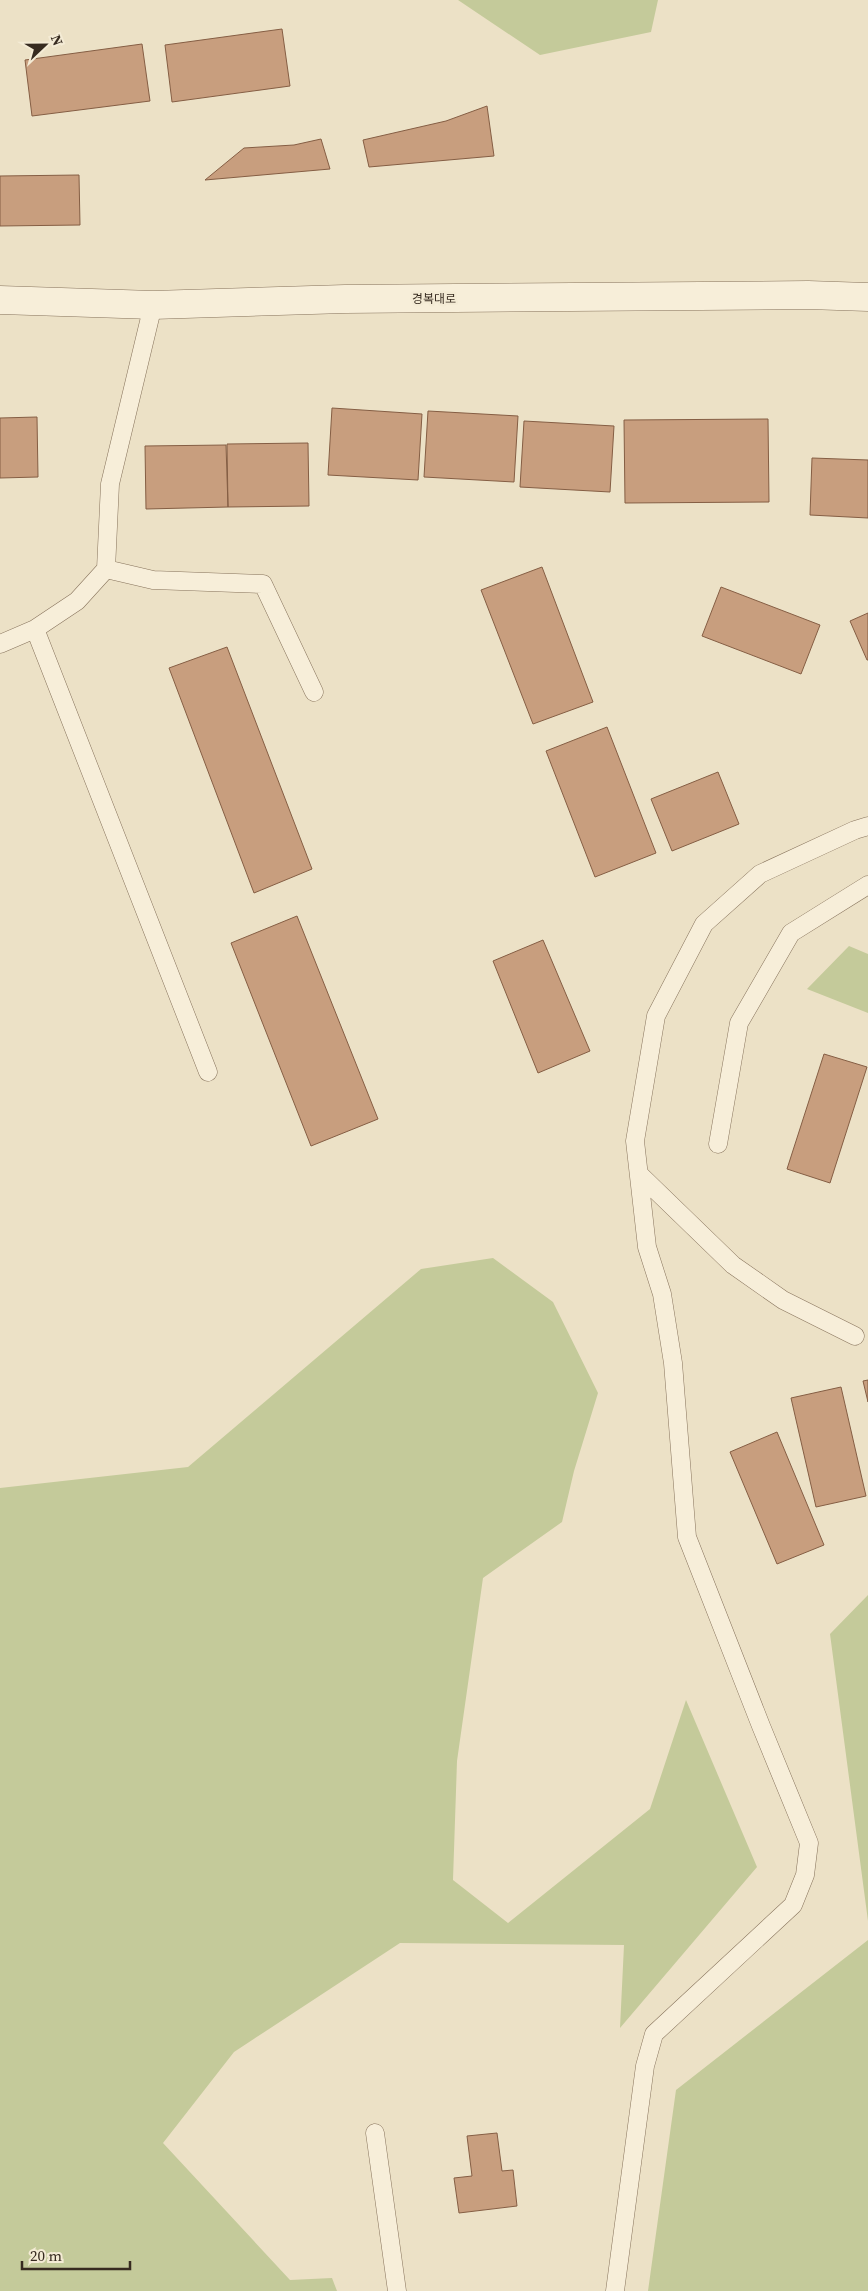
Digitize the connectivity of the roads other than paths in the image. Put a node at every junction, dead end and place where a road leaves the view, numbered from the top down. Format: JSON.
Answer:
{"nodes":[{"id":1,"x":868,"y":297,"type":"edge"},
{"id":2,"x":0,"y":300,"type":"edge"},
{"id":3,"x":153,"y":305,"type":"junction"},
{"id":4,"x":106,"y":569,"type":"junction"},
{"id":5,"x":35,"y":629,"type":"junction"},
{"id":6,"x":0,"y":644,"type":"edge"},
{"id":7,"x":314,"y":692,"type":"dead end"},
{"id":8,"x":868,"y":826,"type":"edge"},
{"id":9,"x":868,"y":885,"type":"edge"},
{"id":10,"x":208,"y":1072,"type":"dead end"},
{"id":11,"x":718,"y":1144,"type":"dead end"},
{"id":12,"x":639,"y":1174,"type":"junction"},
{"id":13,"x":856,"y":1336,"type":"dead end"},
{"id":14,"x":375,"y":2133,"type":"dead end"},
{"id":15,"x":397,"y":2291,"type":"edge"},
{"id":16,"x":615,"y":2291,"type":"edge"}],
"edges":[{"from":1,"to":3,"type":"street","name":"경복대로"},
{"from":2,"to":3,"type":"street","name":"경복대로"},
{"from":3,"to":4,"type":"lane"},
{"from":4,"to":5,"type":"lane"},
{"from":4,"to":7,"type":"lane"},
{"from":5,"to":6,"type":"lane"},
{"from":5,"to":10,"type":"lane"},
{"from":8,"to":12,"type":"lane"},
{"from":9,"to":11,"type":"lane"},
{"from":12,"to":13,"type":"lane"},
{"from":12,"to":16,"type":"lane"},
{"from":14,"to":15,"type":"lane"}]}
